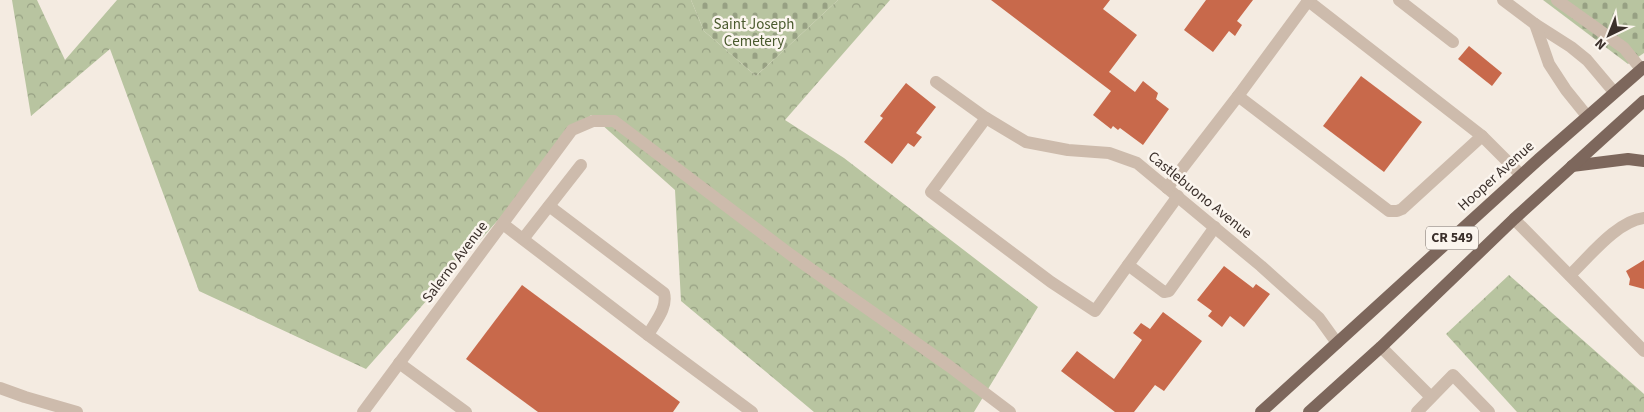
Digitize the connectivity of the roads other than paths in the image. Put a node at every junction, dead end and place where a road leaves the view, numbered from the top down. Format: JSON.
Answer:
{"nodes":[{"id":1,"x":1308,"y":0,"type":"edge"},
{"id":2,"x":1399,"y":0,"type":"edge"},
{"id":3,"x":1502,"y":0,"type":"edge"},
{"id":4,"x":1557,"y":0,"type":"edge"},
{"id":5,"x":1535,"y":24,"type":"junction"},
{"id":6,"x":1453,"y":42,"type":"dead end"},
{"id":7,"x":1643,"y":68,"type":"edge"},
{"id":8,"x":936,"y":82,"type":"dead end"},
{"id":9,"x":1614,"y":92,"type":"junction"},
{"id":10,"x":1238,"y":96,"type":"junction"},
{"id":11,"x":1644,"y":101,"type":"edge"},
{"id":12,"x":1587,"y":116,"type":"junction"},
{"id":13,"x":986,"y":118,"type":"junction"},
{"id":14,"x":1482,"y":136,"type":"junction"},
{"id":15,"x":1644,"y":162,"type":"edge"},
{"id":16,"x":581,"y":165,"type":"dead end"},
{"id":17,"x":1572,"y":166,"type":"junction"},
{"id":18,"x":1521,"y":175,"type":"junction"},
{"id":19,"x":1167,"y":188,"type":"junction"},
{"id":20,"x":1178,"y":196,"type":"junction"},
{"id":21,"x":549,"y":206,"type":"junction"},
{"id":22,"x":1644,"y":218,"type":"edge"},
{"id":23,"x":1514,"y":219,"type":"junction"},
{"id":24,"x":503,"y":224,"type":"junction"},
{"id":25,"x":1215,"y":227,"type":"junction"},
{"id":26,"x":523,"y":239,"type":"junction"},
{"id":27,"x":1128,"y":265,"type":"junction"},
{"id":28,"x":1570,"y":276,"type":"junction"},
{"id":29,"x":648,"y":335,"type":"junction"},
{"id":30,"x":1337,"y":343,"type":"junction"},
{"id":31,"x":1381,"y":347,"type":"junction"},
{"id":32,"x":1644,"y":351,"type":"edge"},
{"id":33,"x":399,"y":363,"type":"junction"},
{"id":34,"x":0,"y":388,"type":"edge"},
{"id":35,"x":1431,"y":398,"type":"junction"},
{"id":36,"x":737,"y":408,"type":"edge"},
{"id":37,"x":77,"y":412,"type":"edge"},
{"id":38,"x":363,"y":412,"type":"edge"},
{"id":39,"x":466,"y":412,"type":"edge"},
{"id":40,"x":752,"y":412,"type":"edge"},
{"id":41,"x":1010,"y":412,"type":"edge"},
{"id":42,"x":1262,"y":412,"type":"edge"},
{"id":43,"x":1310,"y":412,"type":"edge"},
{"id":44,"x":1417,"y":412,"type":"edge"},
{"id":45,"x":1488,"y":412,"type":"edge"}],
"edges":[{"from":1,"to":10,"type":"street"},
{"from":1,"to":14,"type":"street"},
{"from":2,"to":6,"type":"street"},
{"from":3,"to":5,"type":"street"},
{"from":4,"to":7,"type":"street"},
{"from":5,"to":9,"type":"street"},
{"from":5,"to":12,"type":"street"},
{"from":7,"to":9,"type":"main road","name":"Hooper Avenue","number":"CR 549"},
{"from":8,"to":13,"type":"street","name":"Castlebuono Avenue"},
{"from":9,"to":12,"type":"main road","name":"Hooper Avenue","number":"CR 549"},
{"from":10,"to":14,"type":"street"},
{"from":10,"to":19,"type":"street"},
{"from":11,"to":17,"type":"main road","number":"CR 549"},
{"from":12,"to":18,"type":"main road","name":"Hooper Avenue","number":"CR 549"},
{"from":13,"to":19,"type":"street","name":"Castlebuono Avenue"},
{"from":13,"to":27,"type":"street"},
{"from":14,"to":18,"type":"street"},
{"from":15,"to":17,"type":"main road"},
{"from":16,"to":21,"type":"street"},
{"from":17,"to":23,"type":"main road","number":"CR 549"},
{"from":18,"to":30,"type":"main road","name":"Hooper Avenue","number":"CR 549"},
{"from":19,"to":20,"type":"street","name":"Castlebuono Avenue"},
{"from":20,"to":25,"type":"street","name":"Castlebuono Avenue"},
{"from":20,"to":27,"type":"street"},
{"from":21,"to":26,"type":"street"},
{"from":21,"to":29,"type":"street"},
{"from":22,"to":28,"type":"street"},
{"from":23,"to":28,"type":"street"},
{"from":23,"to":31,"type":"main road","number":"CR 549"},
{"from":24,"to":26,"type":"street"},
{"from":24,"to":33,"type":"street","name":"Salerno Avenue"},
{"from":24,"to":41,"type":"street","name":"Salerno Avenue"},
{"from":25,"to":27,"type":"street"},
{"from":25,"to":30,"type":"street","name":"Castlebuono Avenue"},
{"from":26,"to":29,"type":"street"},
{"from":28,"to":32,"type":"street"},
{"from":29,"to":36,"type":"street"},
{"from":30,"to":42,"type":"main road","name":"Hooper Avenue","number":"CR 549"},
{"from":31,"to":35,"type":"street"},
{"from":31,"to":43,"type":"main road","number":"CR 549"},
{"from":33,"to":38,"type":"street","name":"Salerno Avenue"},
{"from":33,"to":39,"type":"street"},
{"from":34,"to":37,"type":"street"},
{"from":35,"to":44,"type":"street"},
{"from":35,"to":45,"type":"street"},
{"from":36,"to":40,"type":"street"}]}
